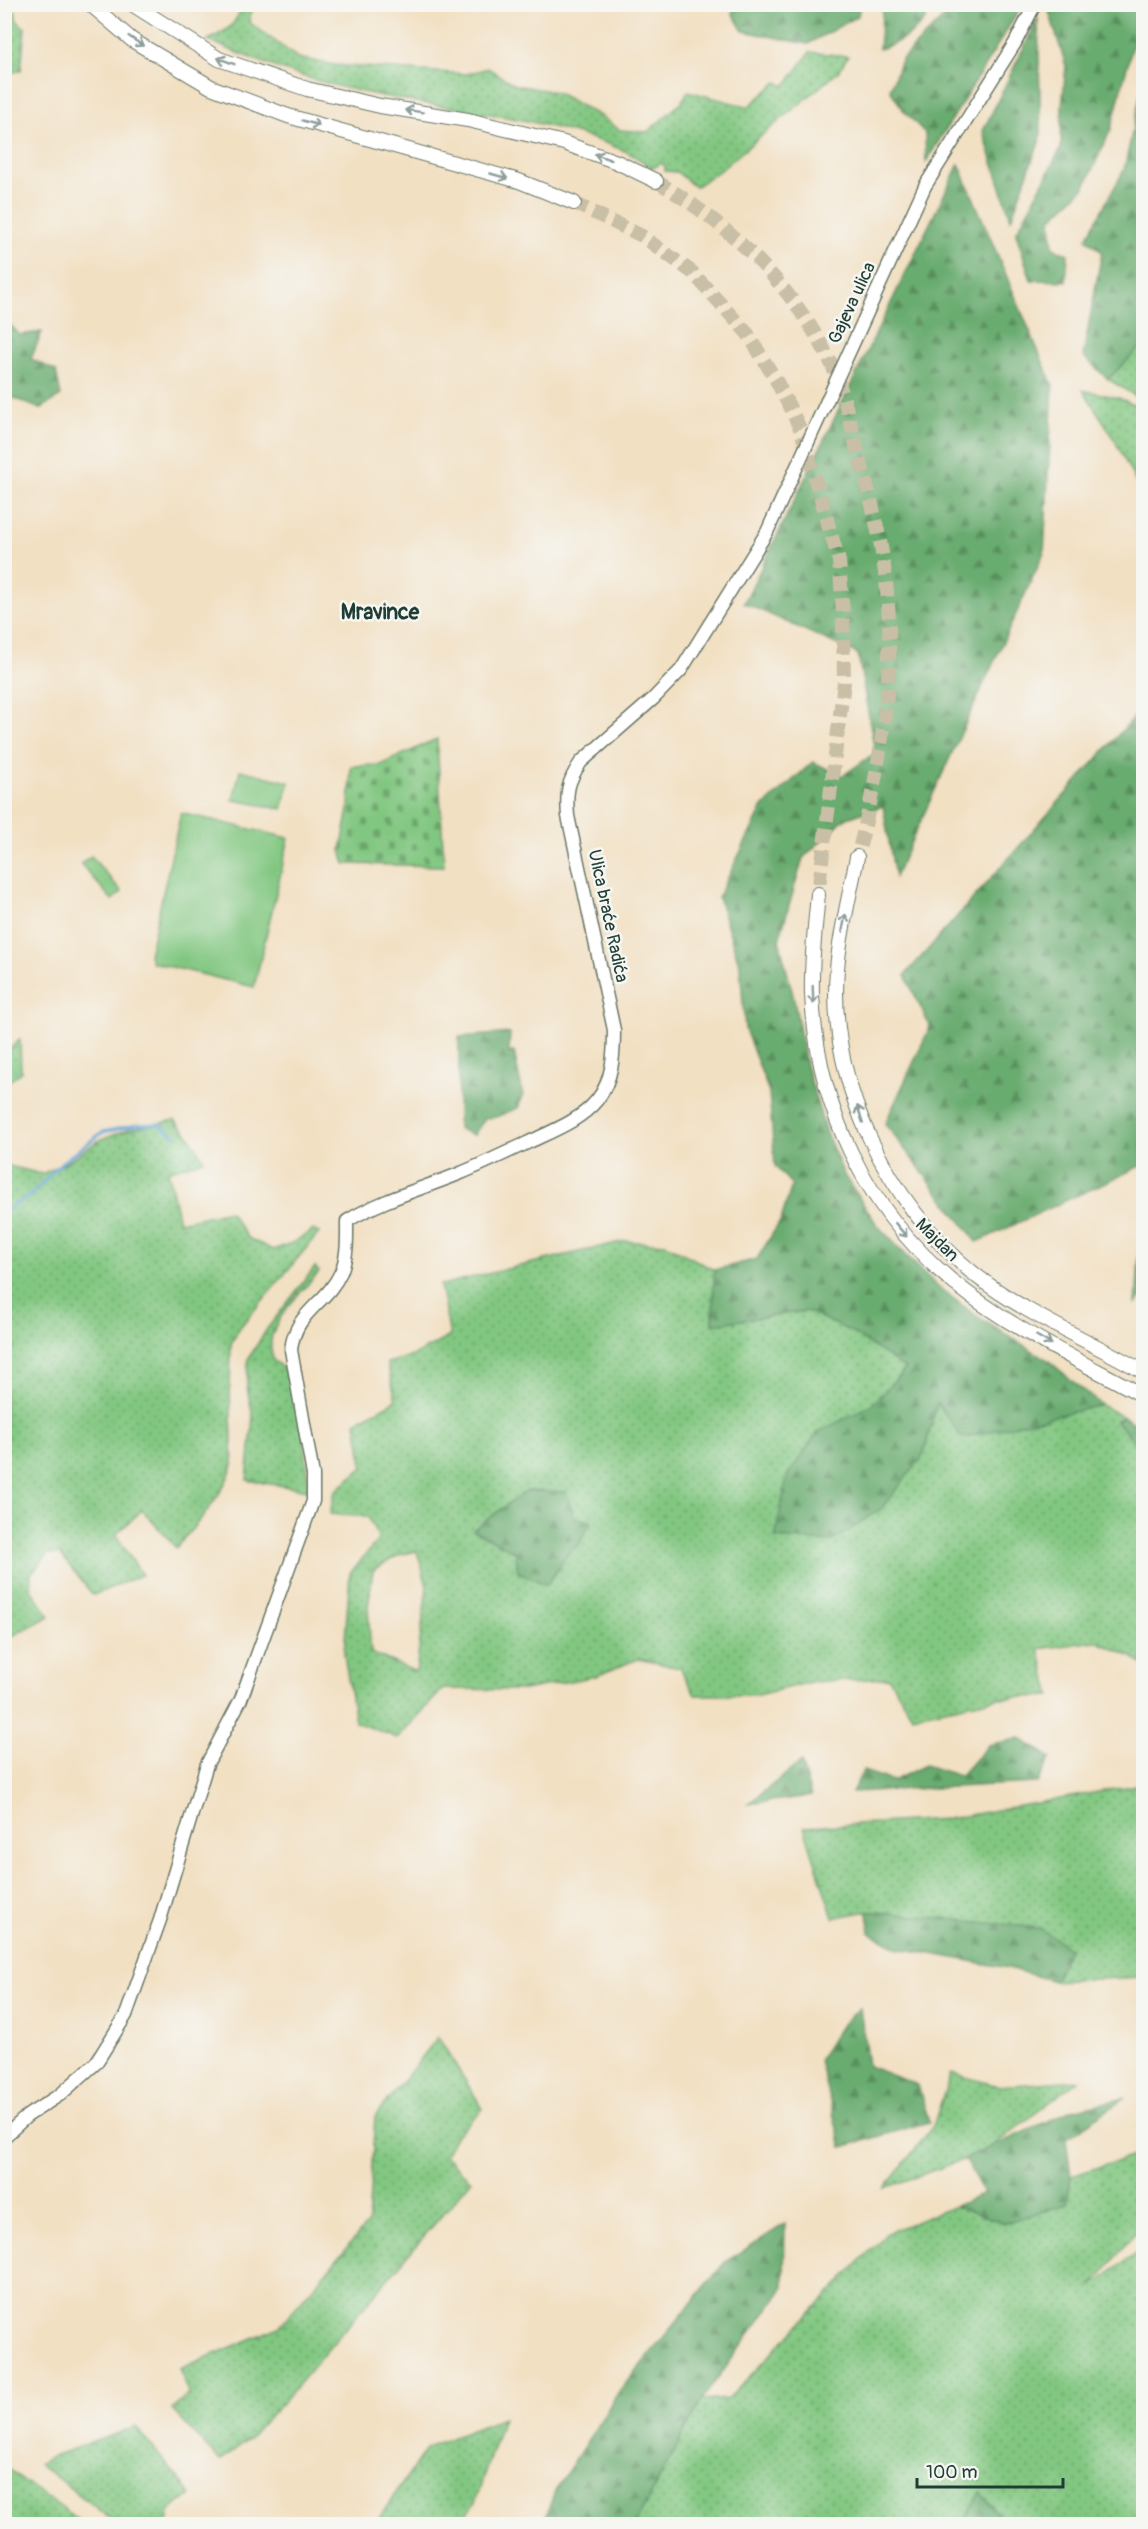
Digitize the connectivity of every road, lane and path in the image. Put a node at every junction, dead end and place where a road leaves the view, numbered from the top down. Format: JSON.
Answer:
{"nodes":[{"id":1,"x":90,"y":4,"type":"edge"},
{"id":2,"x":132,"y":4,"type":"edge"},
{"id":3,"x":1035,"y":4,"type":"edge"},
{"id":4,"x":656,"y":181,"type":"tunnel mouth"},
{"id":5,"x":574,"y":203,"type":"tunnel mouth"},
{"id":6,"x":711,"y":621,"type":"joint"},
{"id":7,"x":857,"y":857,"type":"tunnel mouth"},
{"id":8,"x":818,"y":894,"type":"tunnel mouth"},
{"id":9,"x":1143,"y":1372,"type":"edge"},
{"id":10,"x":1143,"y":1396,"type":"edge"},
{"id":11,"x":4,"y":2137,"type":"edge"}],
"edges":[{"from":1,"to":5,"type":"highway","one_way":true},
{"from":4,"to":2,"type":"highway","one_way":true},
{"from":3,"to":6,"type":"main road","name":"Gajeva ulica"},
{"from":6,"to":11,"type":"main road","name":"Ulica braće Radića"},
{"from":9,"to":7,"type":"highway","name":"Majdan","one_way":true},
{"from":8,"to":10,"type":"highway","name":"Majdan","one_way":true}]}
